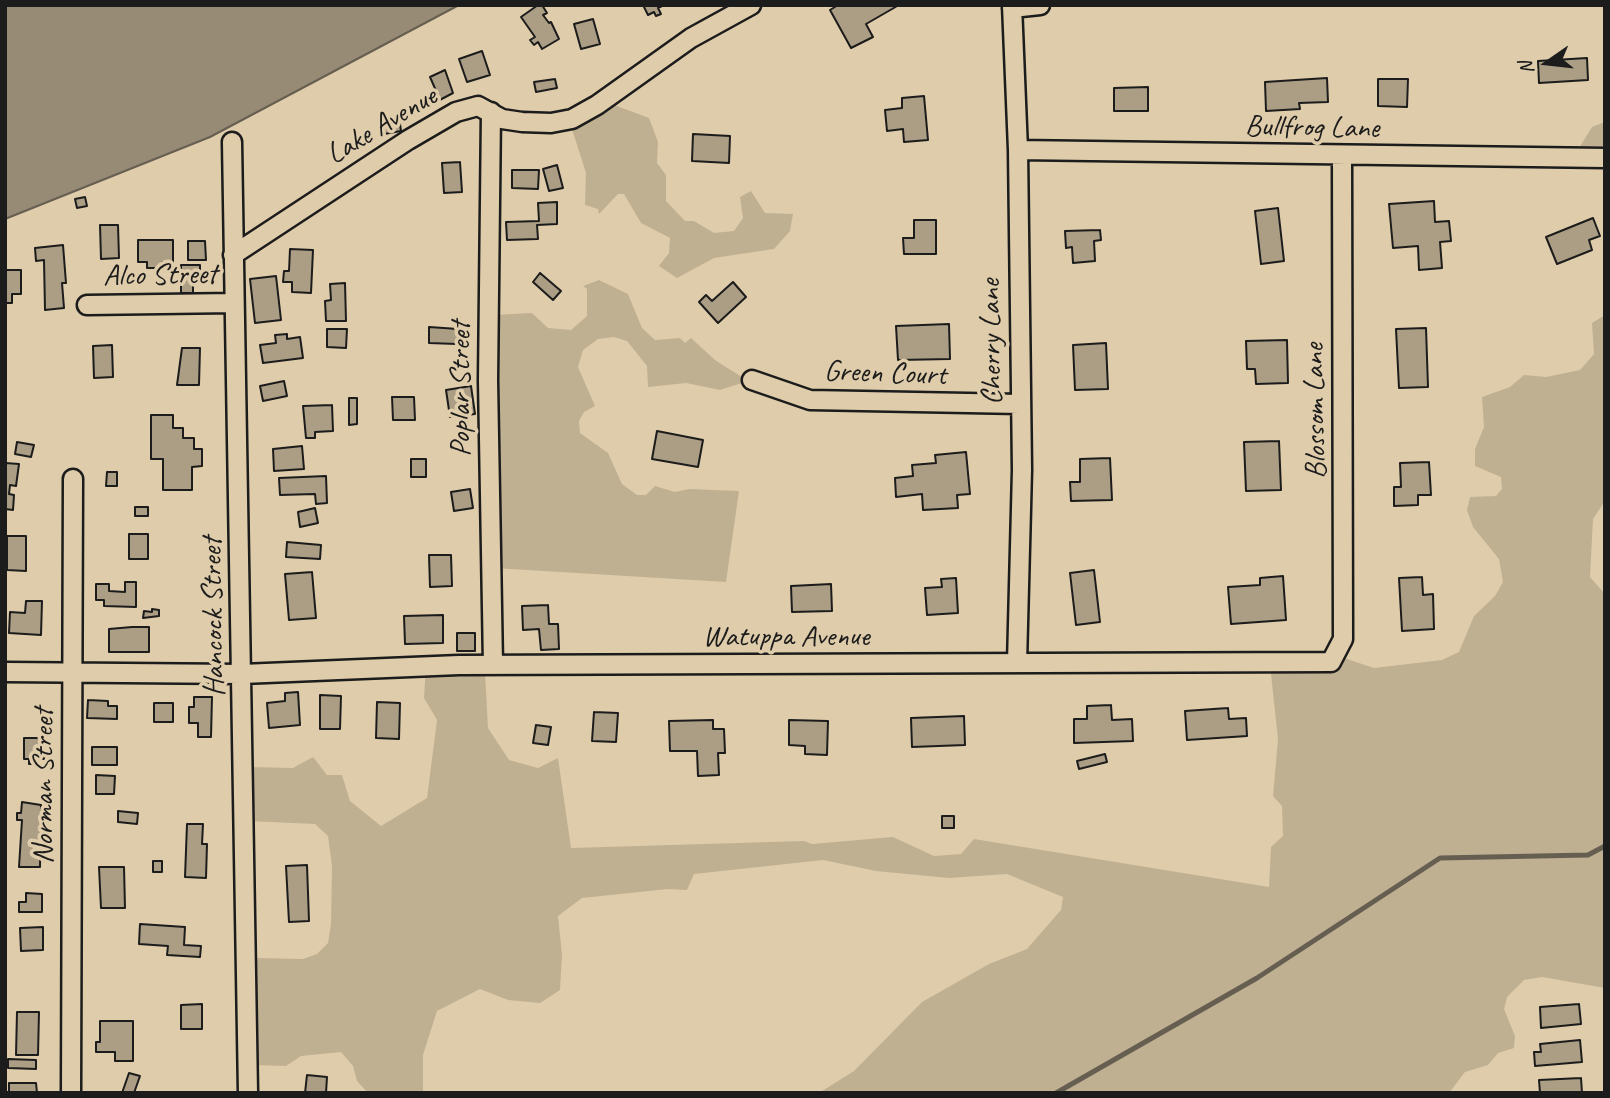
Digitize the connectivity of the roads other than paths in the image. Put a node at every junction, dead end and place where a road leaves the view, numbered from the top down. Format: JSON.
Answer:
{"nodes":[{"id":1,"x":751,"y":5,"type":"edge"},
{"id":2,"x":1040,"y":5,"type":"edge"},
{"id":3,"x":1012,"y":11,"type":"edge"},
{"id":4,"x":491,"y":112,"type":"junction"},
{"id":5,"x":232,"y":142,"type":"dead end"},
{"id":6,"x":1018,"y":150,"type":"junction"},
{"id":7,"x":1342,"y":157,"type":"junction"},
{"id":8,"x":1605,"y":159,"type":"edge"},
{"id":9,"x":233,"y":255,"type":"junction"},
{"id":10,"x":234,"y":303,"type":"junction"},
{"id":11,"x":87,"y":305,"type":"dead end"},
{"id":12,"x":752,"y":380,"type":"dead end"},
{"id":13,"x":1020,"y":404,"type":"junction"},
{"id":14,"x":73,"y":479,"type":"dead end"},
{"id":15,"x":1331,"y":662,"type":"joint"},
{"id":16,"x":1017,"y":663,"type":"junction"},
{"id":17,"x":493,"y":665,"type":"junction"},
{"id":18,"x":5,"y":672,"type":"edge"},
{"id":19,"x":73,"y":672,"type":"junction"},
{"id":20,"x":242,"y":674,"type":"junction"},
{"id":21,"x":71,"y":1093,"type":"edge"},
{"id":22,"x":248,"y":1093,"type":"edge"}],
"edges":[{"from":1,"to":4,"type":"street","name":"Lake Avenue"},
{"from":2,"to":3,"type":"street"},
{"from":3,"to":6,"type":"street","name":"Cherry Lane"},
{"from":4,"to":9,"type":"street","name":"Lake Avenue"},
{"from":4,"to":17,"type":"street","name":"Poplar Street"},
{"from":5,"to":9,"type":"street","name":"Hancock Street"},
{"from":6,"to":7,"type":"street","name":"Bullfrog Lane"},
{"from":6,"to":13,"type":"street","name":"Cherry Lane"},
{"from":7,"to":8,"type":"street","name":"Bullfrog Lane"},
{"from":7,"to":15,"type":"street","name":"Blossom Lane"},
{"from":9,"to":10,"type":"street","name":"Hancock Street"},
{"from":10,"to":11,"type":"street","name":"Alco Street"},
{"from":10,"to":20,"type":"street","name":"Hancock Street"},
{"from":12,"to":13,"type":"street","name":"Green Court"},
{"from":13,"to":16,"type":"street","name":"Cherry Lane"},
{"from":14,"to":19,"type":"street","name":"Norman Street"},
{"from":15,"to":16,"type":"street","name":"Watuppa Avenue"},
{"from":16,"to":17,"type":"street","name":"Watuppa Avenue"},
{"from":17,"to":20,"type":"street","name":"Watuppa Avenue"},
{"from":18,"to":19,"type":"street","name":"Watuppa Avenue"},
{"from":19,"to":20,"type":"street","name":"Watuppa Avenue"},
{"from":19,"to":21,"type":"street","name":"Norman Street"},
{"from":20,"to":22,"type":"street","name":"Hancock Street"}]}
